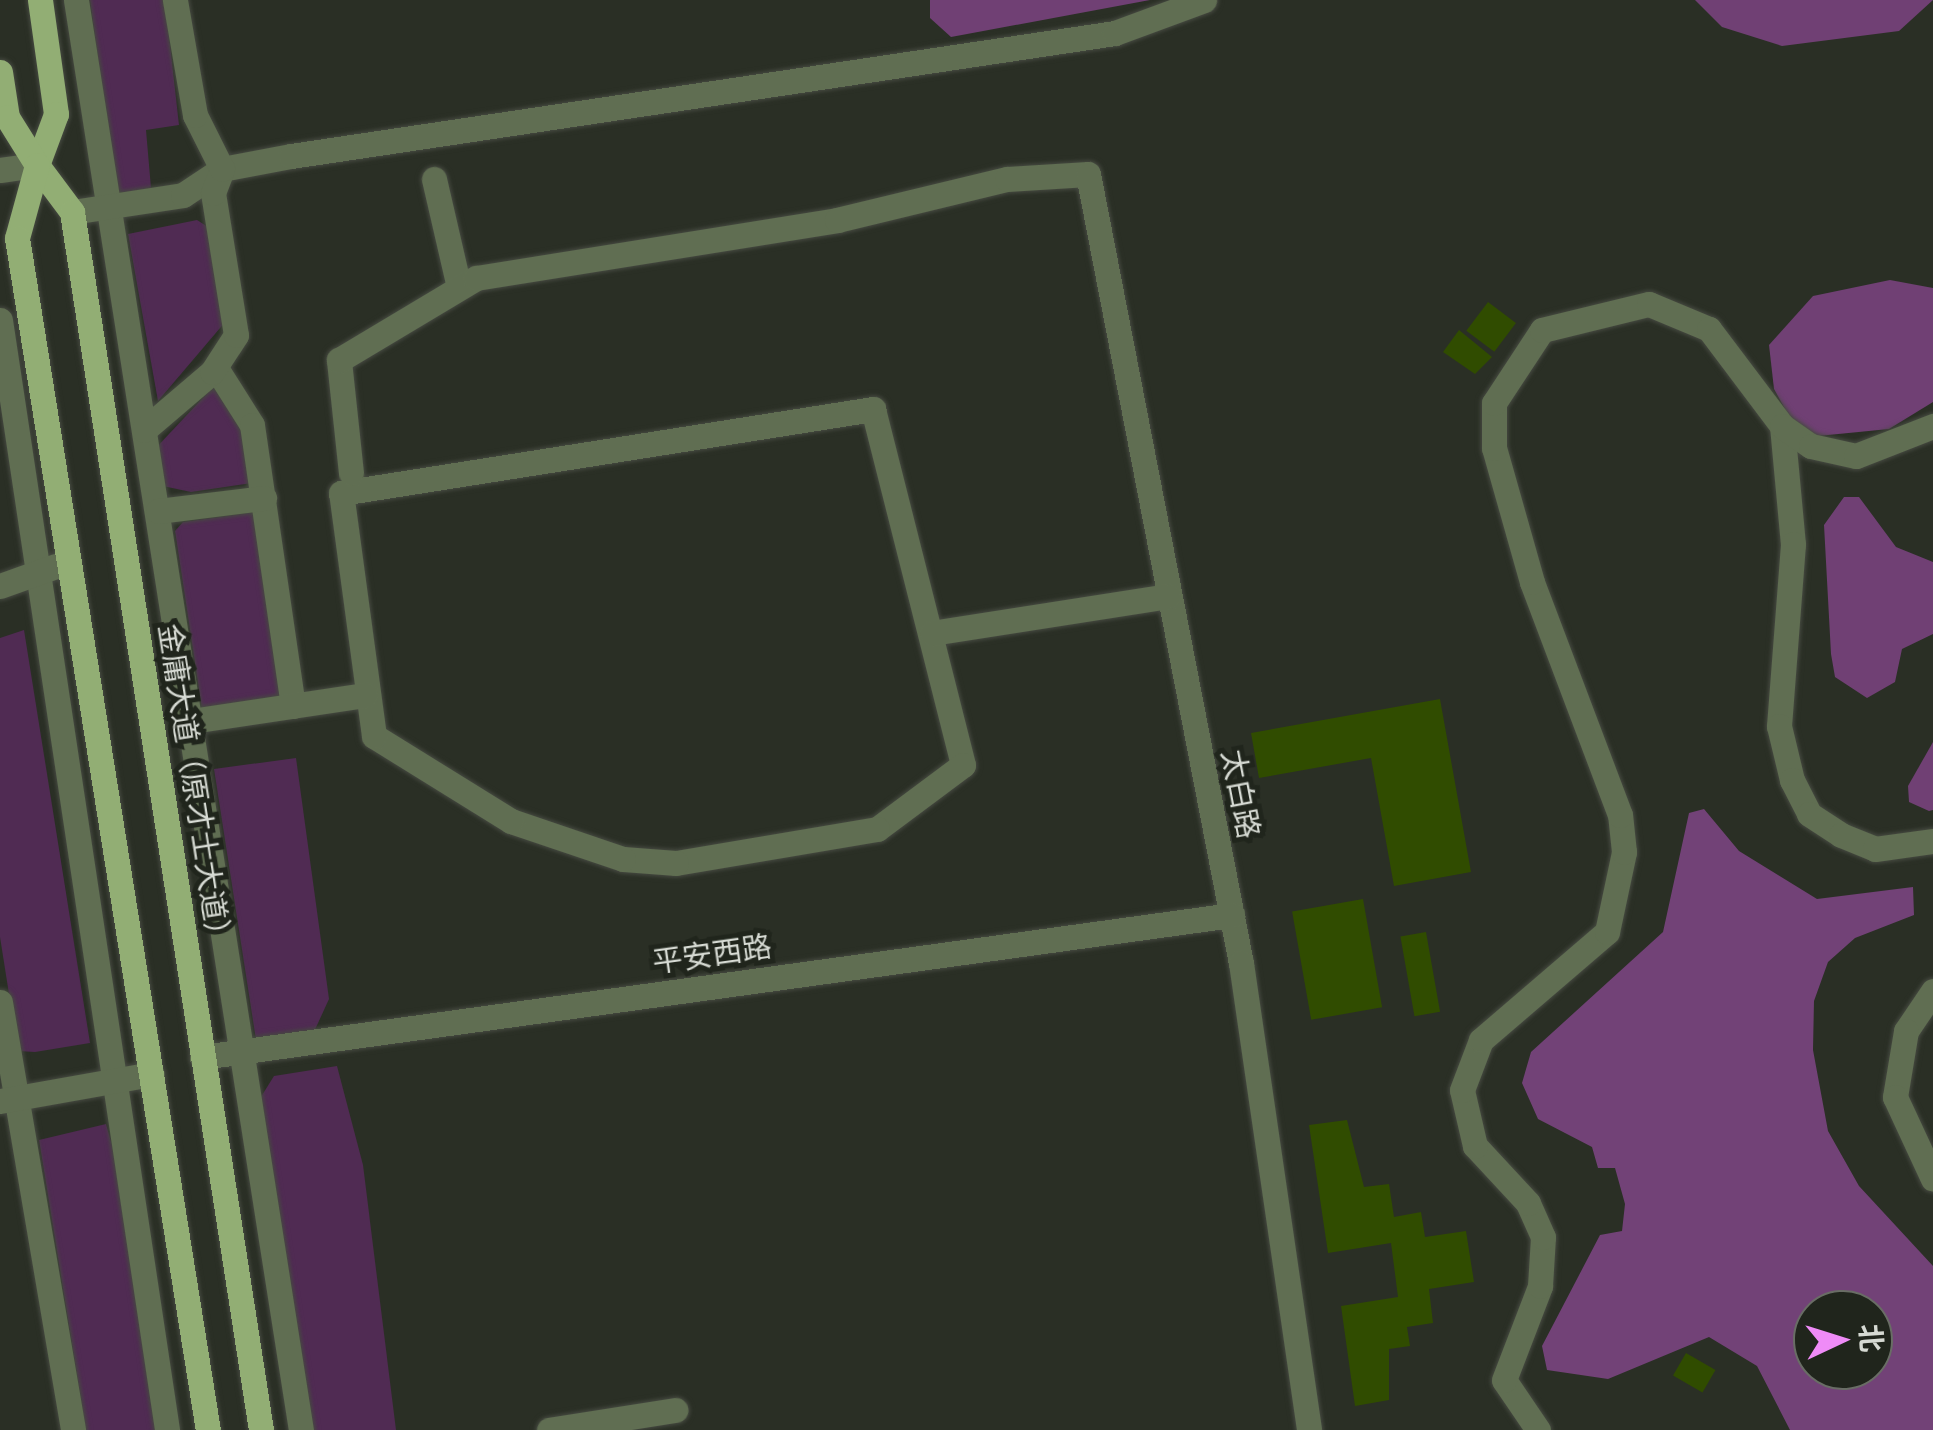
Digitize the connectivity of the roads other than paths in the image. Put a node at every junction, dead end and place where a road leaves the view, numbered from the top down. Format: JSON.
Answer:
{"nodes":[{"id":1,"x":40,"y":0,"type":"edge"},
{"id":2,"x":76,"y":0,"type":"edge"},
{"id":3,"x":174,"y":0,"type":"edge"},
{"id":4,"x":1204,"y":0,"type":"edge"},
{"id":5,"x":0,"y":72,"type":"edge"},
{"id":6,"x":37,"y":165,"type":"junction"},
{"id":7,"x":222,"y":169,"type":"junction"},
{"id":8,"x":0,"y":170,"type":"edge"},
{"id":9,"x":434,"y":180,"type":"dead end"},
{"id":10,"x":108,"y":208,"type":"junction"},
{"id":11,"x":72,"y":212,"type":"junction"},
{"id":12,"x":458,"y":287,"type":"junction"},
{"id":13,"x":0,"y":320,"type":"edge"},
{"id":14,"x":216,"y":368,"type":"junction"},
{"id":15,"x":1782,"y":426,"type":"junction"},
{"id":16,"x":1933,"y":426,"type":"edge"},
{"id":17,"x":144,"y":430,"type":"junction"},
{"id":18,"x":351,"y":473,"type":"dead end"},
{"id":19,"x":264,"y":498,"type":"junction"},
{"id":20,"x":158,"y":511,"type":"junction"},
{"id":21,"x":75,"y":561,"type":"junction"},
{"id":22,"x":41,"y":569,"type":"junction"},
{"id":23,"x":0,"y":586,"type":"edge"},
{"id":24,"x":1168,"y":596,"type":"junction"},
{"id":25,"x":932,"y":633,"type":"junction"},
{"id":26,"x":365,"y":695,"type":"junction"},
{"id":27,"x":293,"y":706,"type":"junction"},
{"id":28,"x":191,"y":722,"type":"junction"},
{"id":29,"x":1933,"y":842,"type":"edge"},
{"id":30,"x":1232,"y":916,"type":"junction"},
{"id":31,"x":1933,"y":991,"type":"edge"},
{"id":32,"x":0,"y":1002,"type":"edge"},
{"id":33,"x":239,"y":1052,"type":"junction"},
{"id":34,"x":202,"y":1056,"type":"junction"},
{"id":35,"x":152,"y":1074,"type":"junction"},
{"id":36,"x":114,"y":1082,"type":"junction"},
{"id":37,"x":8,"y":1100,"type":"edge"},
{"id":38,"x":1933,"y":1179,"type":"edge"},
{"id":39,"x":675,"y":1410,"type":"dead end"},
{"id":40,"x":72,"y":1430,"type":"edge"},
{"id":41,"x":167,"y":1430,"type":"edge"},
{"id":42,"x":208,"y":1430,"type":"edge"},
{"id":43,"x":261,"y":1430,"type":"edge"},
{"id":44,"x":301,"y":1430,"type":"edge"},
{"id":45,"x":549,"y":1430,"type":"edge"},
{"id":46,"x":1308,"y":1430,"type":"edge"},
{"id":47,"x":1538,"y":1430,"type":"edge"}],
"edges":[{"from":1,"to":6,"type":"main road"},
{"from":2,"to":10,"type":"street"},
{"from":3,"to":7,"type":"street"},
{"from":4,"to":7,"type":"street"},
{"from":5,"to":6,"type":"main road","name":"金庸大道（原才士大道）"},
{"from":6,"to":8,"type":"street"},
{"from":6,"to":11,"type":"main road","name":"金庸大道（原才士大道）"},
{"from":6,"to":21,"type":"main road"},
{"from":7,"to":10,"type":"street"},
{"from":7,"to":14,"type":"street"},
{"from":9,"to":12,"type":"street"},
{"from":10,"to":11,"type":"street"},
{"from":10,"to":17,"type":"street"},
{"from":11,"to":34,"type":"main road","name":"金庸大道（原才士大道）"},
{"from":12,"to":18,"type":"street"},
{"from":12,"to":24,"type":"street","name":"太白路"},
{"from":13,"to":22,"type":"street"},
{"from":14,"to":17,"type":"street"},
{"from":14,"to":19,"type":"street"},
{"from":15,"to":16,"type":"street"},
{"from":15,"to":29,"type":"street"},
{"from":15,"to":47,"type":"street"},
{"from":17,"to":20,"type":"street"},
{"from":19,"to":20,"type":"street"},
{"from":19,"to":27,"type":"street"},
{"from":20,"to":28,"type":"street"},
{"from":21,"to":22,"type":"street"},
{"from":21,"to":35,"type":"main road"},
{"from":22,"to":23,"type":"street"},
{"from":22,"to":36,"type":"street"},
{"from":24,"to":25,"type":"street"},
{"from":24,"to":30,"type":"street","name":"太白路"},
{"from":25,"to":26,"type":"street"},
{"from":25,"to":26,"type":"street"},
{"from":26,"to":27,"type":"street"},
{"from":27,"to":28,"type":"street"},
{"from":28,"to":33,"type":"street"},
{"from":30,"to":33,"type":"street","name":"平安西路"},
{"from":30,"to":46,"type":"street","name":"太白路"},
{"from":31,"to":38,"type":"street"},
{"from":32,"to":37,"type":"street"},
{"from":33,"to":34,"type":"street","name":"平安西路"},
{"from":33,"to":44,"type":"street"},
{"from":34,"to":43,"type":"main road","name":"金庸大道（原才士大道）"},
{"from":35,"to":36,"type":"street"},
{"from":35,"to":42,"type":"main road"},
{"from":36,"to":37,"type":"street"},
{"from":36,"to":41,"type":"street"},
{"from":37,"to":40,"type":"street"},
{"from":39,"to":45,"type":"street"}]}
